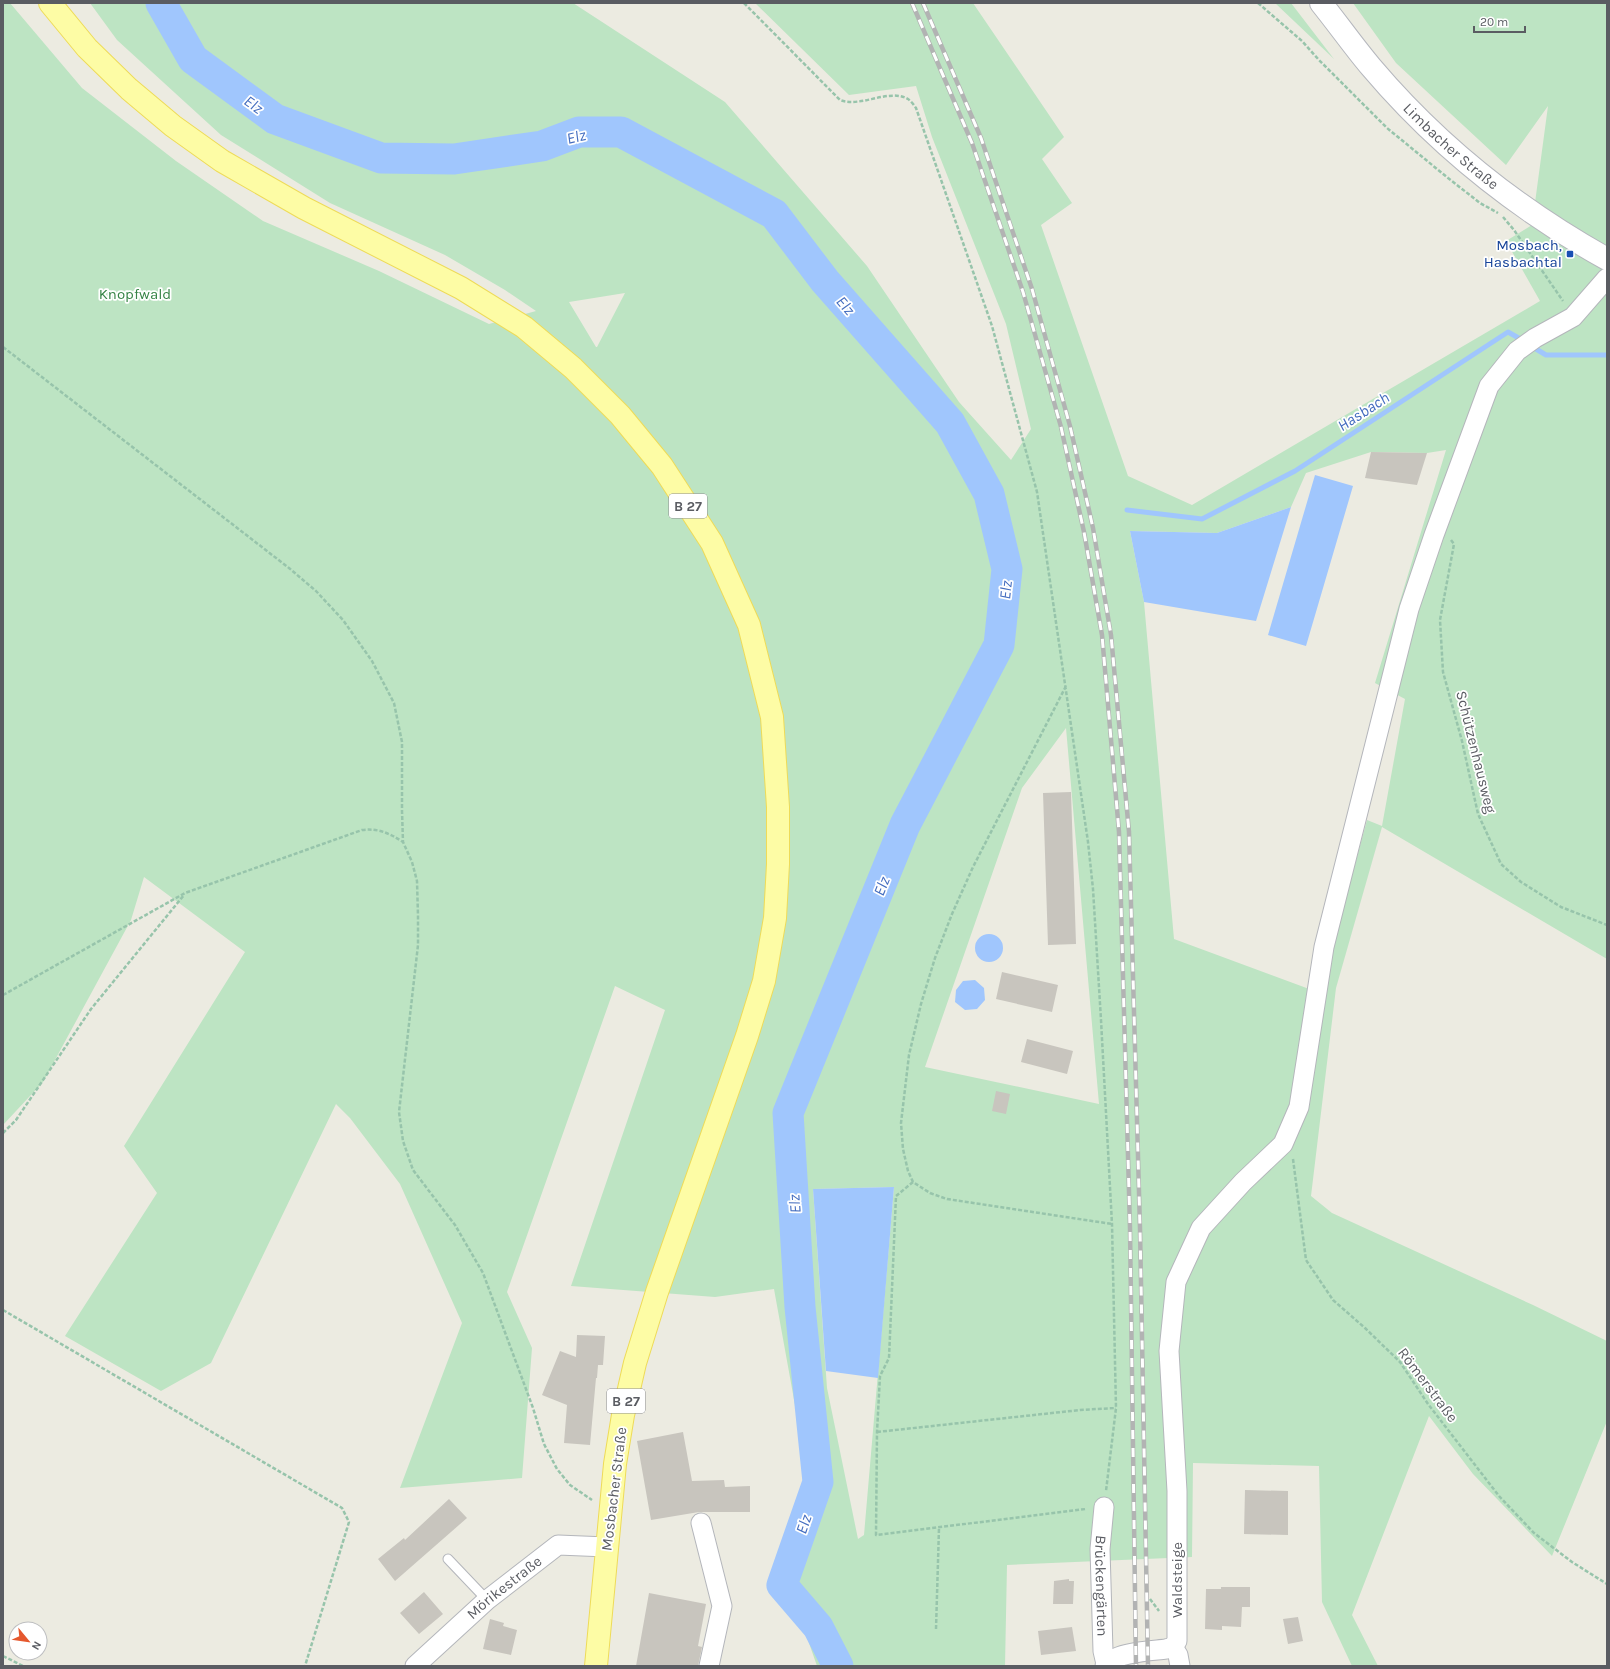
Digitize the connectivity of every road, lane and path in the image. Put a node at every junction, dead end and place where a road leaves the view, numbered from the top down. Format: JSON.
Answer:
{"nodes":[{"id":1,"x":50,"y":3,"type":"edge"},
{"id":2,"x":744,"y":3,"type":"edge"},
{"id":3,"x":1258,"y":3,"type":"edge"},
{"id":4,"x":1321,"y":3,"type":"edge"},
{"id":5,"x":1607,"y":259,"type":"edge"},
{"id":6,"x":1607,"y":278,"type":"edge"},
{"id":7,"x":1574,"y":317,"type":"junction"},
{"id":8,"x":3,"y":347,"type":"edge"},
{"id":9,"x":1437,"y":528,"type":"junction"},
{"id":10,"x":1066,"y":686,"type":"junction"},
{"id":11,"x":403,"y":842,"type":"junction"},
{"id":12,"x":185,"y":894,"type":"junction"},
{"id":13,"x":1607,"y":924,"type":"edge"},
{"id":14,"x":3,"y":995,"type":"edge"},
{"id":15,"x":3,"y":1133,"type":"edge"},
{"id":16,"x":1283,"y":1144,"type":"junction"},
{"id":17,"x":913,"y":1182,"type":"junction"},
{"id":18,"x":1112,"y":1224,"type":"junction"},
{"id":19,"x":3,"y":1310,"type":"edge"},
{"id":20,"x":1116,"y":1408,"type":"junction"},
{"id":21,"x":877,"y":1432,"type":"junction"},
{"id":22,"x":1104,"y":1507,"type":"junction"},
{"id":23,"x":610,"y":1512,"type":"junction"},
{"id":24,"x":701,"y":1523,"type":"dead end"},
{"id":25,"x":939,"y":1528,"type":"junction"},
{"id":26,"x":607,"y":1547,"type":"junction"},
{"id":27,"x":448,"y":1558,"type":"dead end"},
{"id":28,"x":1607,"y":1584,"type":"edge"},
{"id":29,"x":487,"y":1600,"type":"junction"},
{"id":30,"x":936,"y":1629,"type":"dead end"},
{"id":31,"x":1172,"y":1647,"type":"junction"},
{"id":32,"x":3,"y":1656,"type":"edge"},
{"id":33,"x":1105,"y":1665,"type":"edge"},
{"id":34,"x":23,"y":1666,"type":"edge"},
{"id":35,"x":306,"y":1666,"type":"edge"},
{"id":36,"x":415,"y":1666,"type":"edge"},
{"id":37,"x":596,"y":1666,"type":"edge"},
{"id":38,"x":709,"y":1666,"type":"edge"},
{"id":39,"x":1180,"y":1666,"type":"edge"}],
"edges":[{"from":1,"to":23,"type":"main road","name":"Mosbacher Straße","number":"B 27"},
{"from":2,"to":10,"type":"path"},
{"from":3,"to":7,"type":"path"},
{"from":4,"to":5,"type":"main road","name":"Limbacher Straße"},
{"from":6,"to":7,"type":"street"},
{"from":7,"to":9,"type":"street"},
{"from":8,"to":11,"type":"path"},
{"from":9,"to":13,"type":"path","name":"Schützenhausweg"},
{"from":9,"to":16,"type":"street"},
{"from":10,"to":17,"type":"path"},
{"from":10,"to":18,"type":"path"},
{"from":11,"to":12,"type":"path"},
{"from":11,"to":23,"type":"path"},
{"from":12,"to":14,"type":"path"},
{"from":12,"to":15,"type":"path"},
{"from":16,"to":28,"type":"path","name":"Römerstraße"},
{"from":16,"to":31,"type":"street","name":"Waldsteige"},
{"from":17,"to":18,"type":"path"},
{"from":17,"to":21,"type":"path"},
{"from":18,"to":20,"type":"path"},
{"from":19,"to":35,"type":"path"},
{"from":20,"to":21,"type":"path"},
{"from":20,"to":22,"type":"path"},
{"from":21,"to":25,"type":"path"},
{"from":22,"to":25,"type":"path"},
{"from":22,"to":33,"type":"street","name":"Brückengärten"},
{"from":23,"to":26,"type":"main road","name":"Mosbacher Straße","number":"B 27"},
{"from":24,"to":38,"type":"street"},
{"from":25,"to":30,"type":"path"},
{"from":26,"to":29,"type":"street","name":"Mörikestraße"},
{"from":26,"to":37,"type":"main road","name":"Mosbacher Straße","number":"B 27"},
{"from":27,"to":29,"type":"lane"},
{"from":29,"to":36,"type":"street","name":"Mörikestraße"},
{"from":31,"to":33,"type":"street"},
{"from":31,"to":39,"type":"street"},
{"from":32,"to":34,"type":"path"}]}
